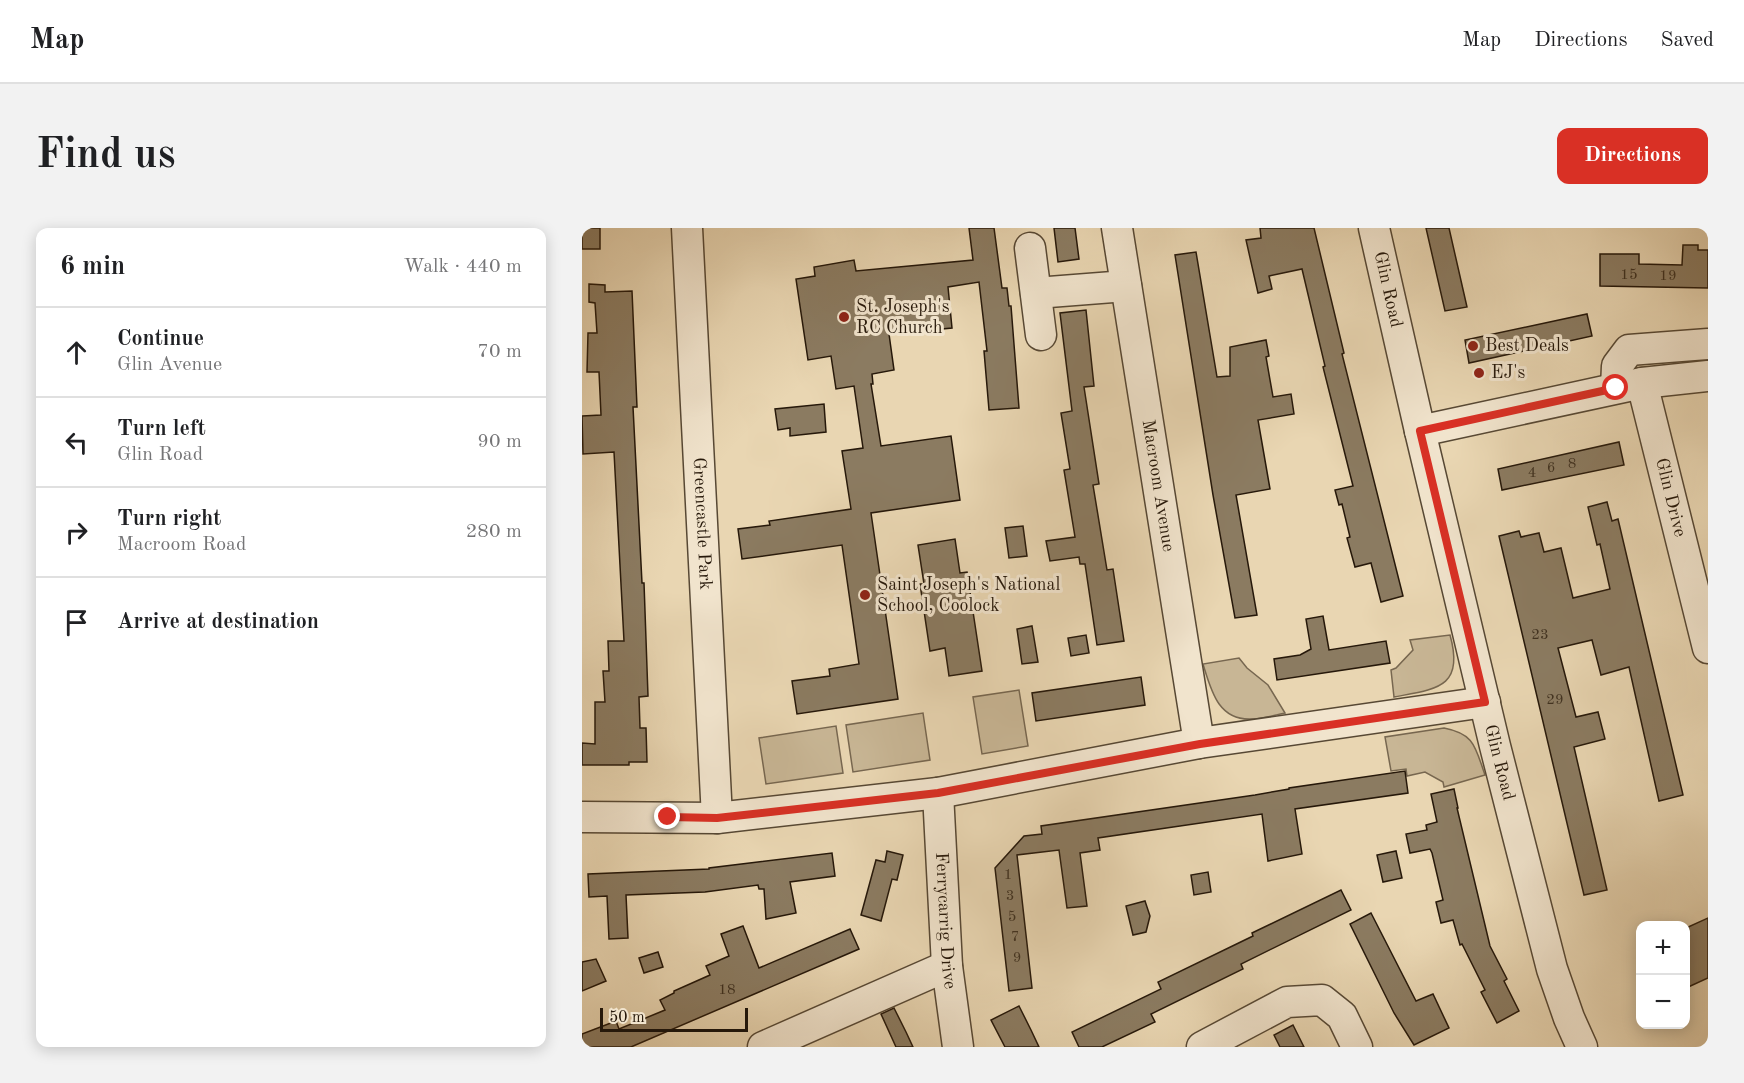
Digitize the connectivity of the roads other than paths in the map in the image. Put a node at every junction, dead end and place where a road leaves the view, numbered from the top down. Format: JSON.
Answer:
{"nodes":[{"id":1,"x":687,"y":228,"type":"edge"},
{"id":2,"x":1117,"y":228,"type":"edge"},
{"id":3,"x":1374,"y":228,"type":"edge"},
{"id":4,"x":1030,"y":248,"type":"dead end"},
{"id":5,"x":1126,"y":286,"type":"junction"},
{"id":6,"x":1036,"y":293,"type":"junction"},
{"id":7,"x":1041,"y":335,"type":"dead end"},
{"id":8,"x":1708,"y":344,"type":"edge"},
{"id":9,"x":1708,"y":376,"type":"edge"},
{"id":10,"x":1629,"y":386,"type":"junction"},
{"id":11,"x":1420,"y":431,"type":"junction"},
{"id":12,"x":1708,"y":648,"type":"edge"},
{"id":13,"x":1485,"y":702,"type":"junction"},
{"id":14,"x":1200,"y":744,"type":"junction"},
{"id":15,"x":938,"y":793,"type":"junction"},
{"id":16,"x":582,"y":817,"type":"edge"},
{"id":17,"x":717,"y":818,"type":"junction"},
{"id":18,"x":947,"y":966,"type":"junction"},
{"id":19,"x":763,"y":1047,"type":"edge"},
{"id":20,"x":958,"y":1047,"type":"edge"},
{"id":21,"x":1202,"y":1047,"type":"edge"},
{"id":22,"x":1357,"y":1047,"type":"edge"},
{"id":23,"x":1582,"y":1047,"type":"edge"}],
"edges":[{"from":1,"to":17,"type":"street","name":"Greencastle Park"},
{"from":2,"to":5,"type":"street","name":"Macroom Avenue"},
{"from":3,"to":11,"type":"street","name":"Glin Road"},
{"from":4,"to":6,"type":"street"},
{"from":5,"to":6,"type":"street"},
{"from":5,"to":14,"type":"street","name":"Macroom Avenue"},
{"from":6,"to":7,"type":"street"},
{"from":8,"to":10,"type":"street"},
{"from":9,"to":10,"type":"street"},
{"from":10,"to":11,"type":"street"},
{"from":10,"to":12,"type":"street","name":"Glin Drive"},
{"from":11,"to":13,"type":"street","name":"Glin Road"},
{"from":13,"to":14,"type":"street"},
{"from":13,"to":23,"type":"street","name":"Glin Road"},
{"from":14,"to":15,"type":"street"},
{"from":15,"to":17,"type":"street"},
{"from":15,"to":18,"type":"street","name":"Ferrycarrig Drive"},
{"from":16,"to":17,"type":"street"},
{"from":18,"to":19,"type":"street"},
{"from":18,"to":20,"type":"street","name":"Ferrycarrig Drive"},
{"from":21,"to":22,"type":"street"}]}
